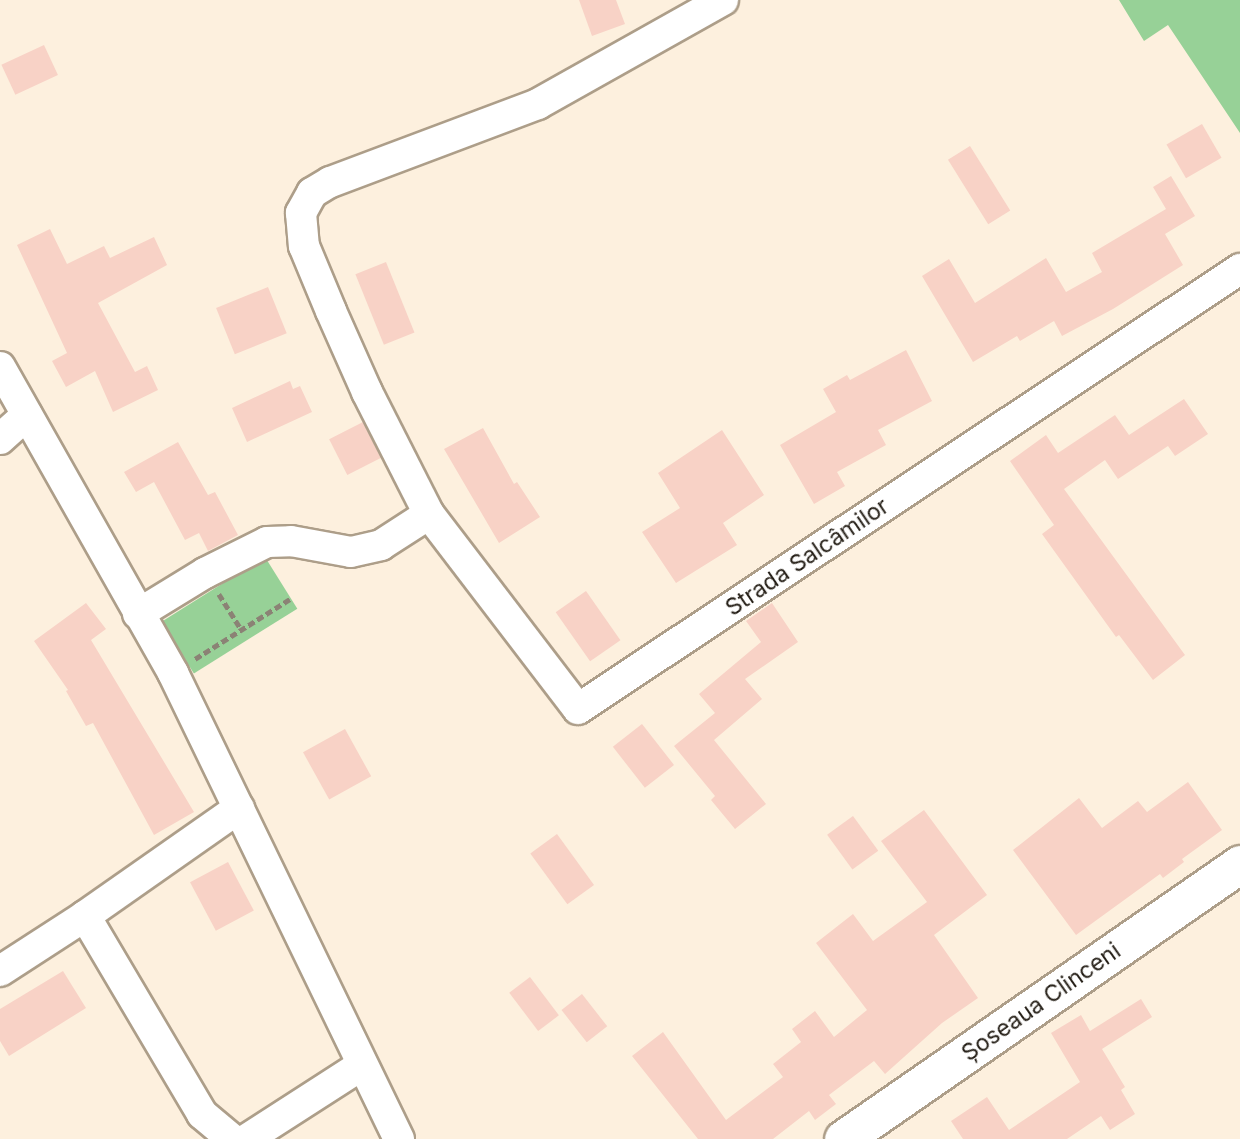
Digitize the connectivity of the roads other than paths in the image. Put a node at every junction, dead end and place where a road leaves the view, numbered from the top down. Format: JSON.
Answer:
{"nodes":[{"id":1,"x":723,"y":0,"type":"edge"},
{"id":2,"x":1240,"y":269,"type":"edge"},
{"id":3,"x":0,"y":367,"type":"edge"},
{"id":4,"x":27,"y":415,"type":"junction"},
{"id":5,"x":0,"y":439,"type":"edge"},
{"id":6,"x":429,"y":514,"type":"junction"},
{"id":7,"x":138,"y":614,"type":"junction"},
{"id":8,"x":239,"y":808,"type":"junction"},
{"id":9,"x":1240,"y":864,"type":"edge"},
{"id":10,"x":85,"y":916,"type":"junction"},
{"id":11,"x":0,"y":971,"type":"edge"},
{"id":12,"x":362,"y":1065,"type":"junction"},
{"id":13,"x":232,"y":1139,"type":"edge"},
{"id":14,"x":247,"y":1139,"type":"edge"},
{"id":15,"x":399,"y":1139,"type":"edge"},
{"id":16,"x":843,"y":1139,"type":"edge"}],
"edges":[{"from":1,"to":6,"type":"street"},
{"from":2,"to":6,"type":"street","name":"Strada Salcâmilor"},
{"from":3,"to":4,"type":"street"},
{"from":4,"to":5,"type":"street"},
{"from":4,"to":7,"type":"street"},
{"from":6,"to":7,"type":"street"},
{"from":7,"to":8,"type":"street"},
{"from":8,"to":10,"type":"street"},
{"from":8,"to":12,"type":"street"},
{"from":9,"to":16,"type":"main road","name":"Șoseaua Clinceni"},
{"from":10,"to":11,"type":"street"},
{"from":10,"to":13,"type":"street"},
{"from":12,"to":14,"type":"street"},
{"from":12,"to":15,"type":"street"}]}
